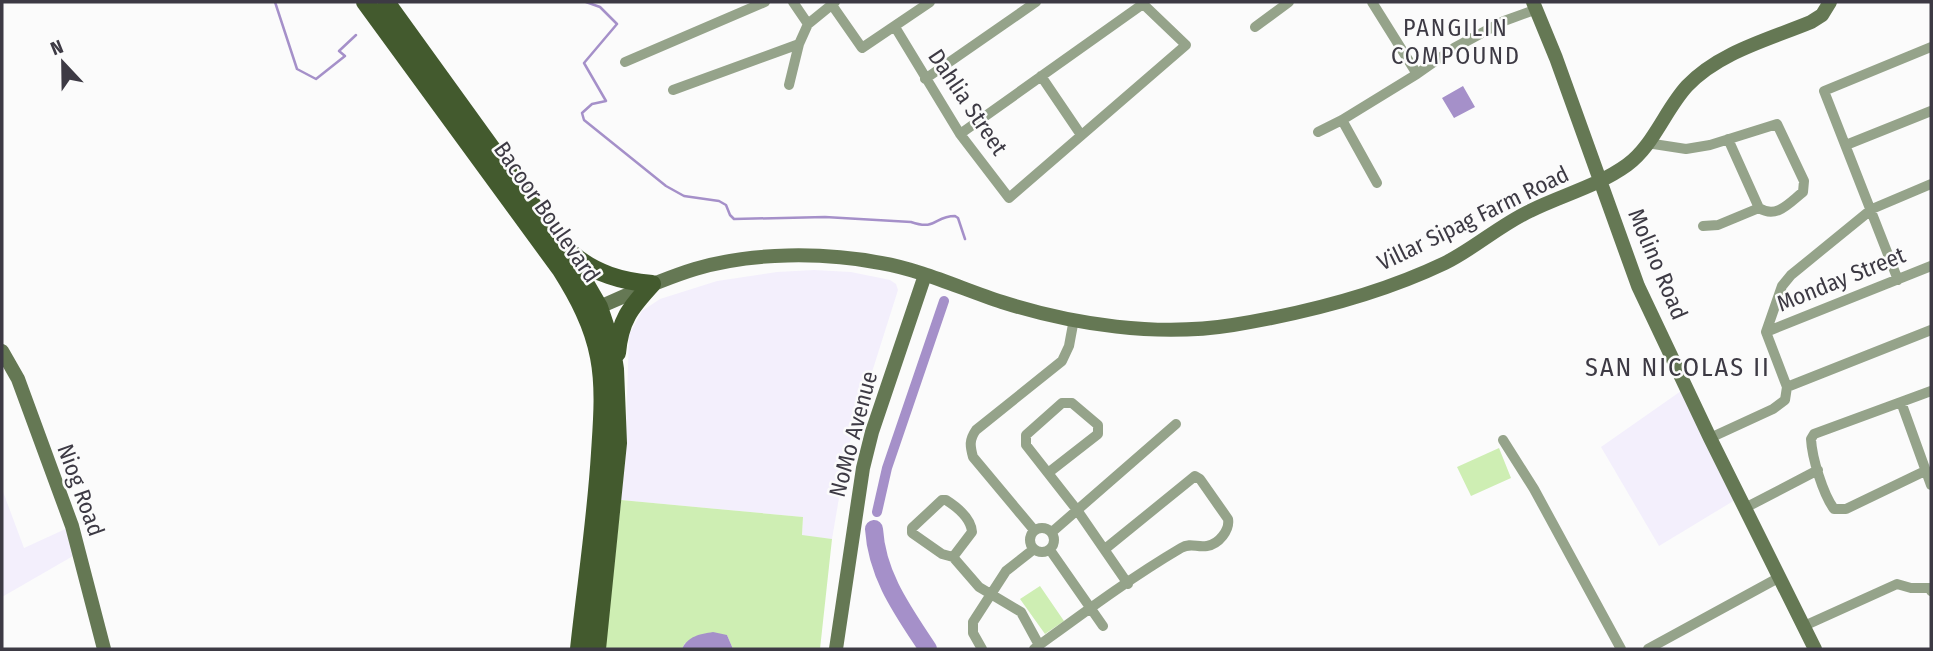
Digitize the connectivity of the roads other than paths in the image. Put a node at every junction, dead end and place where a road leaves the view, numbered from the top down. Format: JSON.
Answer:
{"nodes":[{"id":1,"x":365,"y":2,"type":"edge"},
{"id":2,"x":386,"y":2,"type":"edge"},
{"id":3,"x":765,"y":2,"type":"edge"},
{"id":4,"x":793,"y":2,"type":"edge"},
{"id":5,"x":930,"y":2,"type":"edge"},
{"id":6,"x":1036,"y":2,"type":"edge"},
{"id":7,"x":1289,"y":2,"type":"edge"},
{"id":8,"x":1372,"y":2,"type":"edge"},
{"id":9,"x":1830,"y":2,"type":"edge"},
{"id":10,"x":833,"y":3,"type":"edge"},
{"id":11,"x":1142,"y":3,"type":"edge"},
{"id":12,"x":1535,"y":5,"type":"edge"},
{"id":13,"x":808,"y":24,"type":"junction"},
{"id":14,"x":895,"y":27,"type":"junction"},
{"id":15,"x":1255,"y":27,"type":"dead end"},
{"id":16,"x":799,"y":44,"type":"junction"},
{"id":17,"x":1931,"y":47,"type":"edge"},
{"id":18,"x":625,"y":62,"type":"dead end"},
{"id":19,"x":1417,"y":74,"type":"junction"},
{"id":20,"x":1041,"y":76,"type":"junction"},
{"id":21,"x":925,"y":79,"type":"junction"},
{"id":22,"x":789,"y":85,"type":"dead end"},
{"id":23,"x":673,"y":90,"type":"dead end"},
{"id":24,"x":1931,"y":111,"type":"edge"},
{"id":25,"x":1342,"y":120,"type":"junction"},
{"id":26,"x":1318,"y":132,"type":"dead end"},
{"id":27,"x":960,"y":134,"type":"junction"},
{"id":28,"x":1081,"y":135,"type":"junction"},
{"id":29,"x":1728,"y":139,"type":"junction"},
{"id":30,"x":1647,"y":143,"type":"junction"},
{"id":31,"x":1846,"y":145,"type":"junction"},
{"id":32,"x":1600,"y":181,"type":"junction"},
{"id":33,"x":1377,"y":183,"type":"dead end"},
{"id":34,"x":1931,"y":184,"type":"edge"},
{"id":35,"x":1759,"y":208,"type":"junction"},
{"id":36,"x":1872,"y":209,"type":"junction"},
{"id":37,"x":1703,"y":226,"type":"dead end"},
{"id":38,"x":563,"y":246,"type":"junction"},
{"id":39,"x":1931,"y":266,"type":"edge"},
{"id":40,"x":925,"y":275,"type":"junction"},
{"id":41,"x":1898,"y":280,"type":"junction"},
{"id":42,"x":652,"y":284,"type":"junction"},
{"id":43,"x":592,"y":310,"type":"junction"},
{"id":44,"x":1074,"y":319,"type":"junction"},
{"id":45,"x":1931,"y":330,"type":"edge"},
{"id":46,"x":1766,"y":332,"type":"junction"},
{"id":47,"x":2,"y":351,"type":"edge"},
{"id":48,"x":615,"y":369,"type":"junction"},
{"id":49,"x":1787,"y":387,"type":"junction"},
{"id":50,"x":1931,"y":391,"type":"edge"},
{"id":51,"x":1901,"y":402,"type":"junction"},
{"id":52,"x":1176,"y":424,"type":"dead end"},
{"id":53,"x":1710,"y":438,"type":"junction"},
{"id":54,"x":1503,"y":440,"type":"dead end"},
{"id":55,"x":1818,"y":470,"type":"junction"},
{"id":56,"x":1925,"y":471,"type":"junction"},
{"id":57,"x":1048,"y":473,"type":"junction"},
{"id":58,"x":1931,"y":485,"type":"edge"},
{"id":59,"x":1745,"y":508,"type":"junction"},
{"id":60,"x":1077,"y":510,"type":"junction"},
{"id":61,"x":1034,"y":530,"type":"junction"},
{"id":62,"x":1052,"y":532,"type":"junction"},
{"id":63,"x":1034,"y":549,"type":"junction"},
{"id":64,"x":1105,"y":549,"type":"junction"},
{"id":65,"x":1050,"y":550,"type":"junction"},
{"id":66,"x":953,"y":557,"type":"junction"},
{"id":67,"x":1780,"y":577,"type":"junction"},
{"id":68,"x":1128,"y":584,"type":"junction"},
{"id":69,"x":1931,"y":591,"type":"edge"},
{"id":70,"x":991,"y":594,"type":"junction"},
{"id":71,"x":1090,"y":608,"type":"junction"},
{"id":72,"x":1103,"y":626,"type":"dead end"},
{"id":73,"x":1804,"y":626,"type":"junction"},
{"id":74,"x":1037,"y":647,"type":"edge"},
{"id":75,"x":104,"y":649,"type":"edge"},
{"id":76,"x":579,"y":649,"type":"edge"},
{"id":77,"x":597,"y":649,"type":"edge"},
{"id":78,"x":836,"y":649,"type":"edge"},
{"id":79,"x":982,"y":649,"type":"edge"},
{"id":80,"x":1621,"y":649,"type":"edge"},
{"id":81,"x":1648,"y":649,"type":"edge"},
{"id":82,"x":1815,"y":649,"type":"edge"}],
"edges":[{"from":1,"to":43,"type":"main road","name":"Bacoor Boulevard"},
{"from":2,"to":38,"type":"main road","name":"Bacoor Boulevard"},
{"from":3,"to":18,"type":"street"},
{"from":4,"to":13,"type":"street"},
{"from":5,"to":14,"type":"street"},
{"from":6,"to":21,"type":"street"},
{"from":7,"to":15,"type":"street"},
{"from":8,"to":19,"type":"street"},
{"from":9,"to":30,"type":"main road","name":"Villar Sipag Farm Road"},
{"from":10,"to":13,"type":"street"},
{"from":10,"to":14,"type":"street"},
{"from":11,"to":20,"type":"street"},
{"from":11,"to":28,"type":"street"},
{"from":12,"to":19,"type":"street"},
{"from":12,"to":32,"type":"main road","name":"Molino Road"},
{"from":13,"to":16,"type":"street"},
{"from":14,"to":21,"type":"street","name":"Dahlia Street"},
{"from":16,"to":22,"type":"street"},
{"from":16,"to":23,"type":"street"},
{"from":17,"to":31,"type":"street"},
{"from":19,"to":25,"type":"street"},
{"from":20,"to":27,"type":"street"},
{"from":20,"to":28,"type":"street"},
{"from":21,"to":27,"type":"street","name":"Dahlia Street"},
{"from":24,"to":31,"type":"street"},
{"from":25,"to":26,"type":"street"},
{"from":25,"to":33,"type":"street"},
{"from":27,"to":28,"type":"street","name":"Dahlia Street"},
{"from":29,"to":30,"type":"street"},
{"from":29,"to":35,"type":"street"},
{"from":29,"to":35,"type":"street"},
{"from":30,"to":32,"type":"main road","name":"Villar Sipag Farm Road"},
{"from":31,"to":36,"type":"street"},
{"from":32,"to":44,"type":"main road","name":"Villar Sipag Farm Road"},
{"from":32,"to":53,"type":"main road","name":"Molino Road"},
{"from":34,"to":36,"type":"street"},
{"from":35,"to":37,"type":"street"},
{"from":36,"to":41,"type":"street"},
{"from":36,"to":46,"type":"street"},
{"from":38,"to":42,"type":"main road"},
{"from":38,"to":43,"type":"main road","name":"Bacoor Boulevard"},
{"from":39,"to":41,"type":"street","name":"Monday Street"},
{"from":40,"to":42,"type":"main road","name":"Villar Sipag Farm Road"},
{"from":40,"to":44,"type":"main road","name":"Villar Sipag Farm Road"},
{"from":40,"to":78,"type":"main road","name":"NoMo Avenue"},
{"from":41,"to":46,"type":"street","name":"Monday Street"},
{"from":42,"to":43,"type":"main road","name":"Villar Sipag Farm Road"},
{"from":42,"to":48,"type":"main road"},
{"from":43,"to":48,"type":"main road","name":"Bacoor Boulevard"},
{"from":43,"to":76,"type":"main road","name":"Bacoor Boulevard"},
{"from":44,"to":61,"type":"street"},
{"from":45,"to":49,"type":"street"},
{"from":46,"to":49,"type":"street"},
{"from":47,"to":75,"type":"main road","name":"Niog Road"},
{"from":48,"to":77,"type":"main road","name":"Bacoor Boulevard"},
{"from":49,"to":53,"type":"street"},
{"from":50,"to":51,"type":"street"},
{"from":51,"to":55,"type":"street"},
{"from":51,"to":56,"type":"street"},
{"from":52,"to":60,"type":"street"},
{"from":53,"to":59,"type":"main road","name":"Molino Road"},
{"from":54,"to":80,"type":"street"},
{"from":55,"to":56,"type":"street"},
{"from":55,"to":59,"type":"street"},
{"from":56,"to":58,"type":"street"},
{"from":57,"to":57,"type":"street"},
{"from":57,"to":60,"type":"street"},
{"from":59,"to":67,"type":"main road","name":"Molino Road"},
{"from":60,"to":62,"type":"street"},
{"from":60,"to":64,"type":"street"},
{"from":61,"to":62,"type":"street"},
{"from":61,"to":63,"type":"street"},
{"from":62,"to":65,"type":"street"},
{"from":63,"to":65,"type":"street"},
{"from":63,"to":70,"type":"street"},
{"from":64,"to":68,"type":"street"},
{"from":64,"to":68,"type":"street"},
{"from":65,"to":71,"type":"street"},
{"from":66,"to":66,"type":"street"},
{"from":66,"to":70,"type":"street"},
{"from":67,"to":73,"type":"main road","name":"Molino Road"},
{"from":67,"to":81,"type":"street"},
{"from":68,"to":71,"type":"street"},
{"from":69,"to":73,"type":"street"},
{"from":70,"to":74,"type":"street"},
{"from":70,"to":79,"type":"street"},
{"from":71,"to":72,"type":"street"},
{"from":71,"to":74,"type":"street"},
{"from":73,"to":82,"type":"main road","name":"Molino Road"}]}
